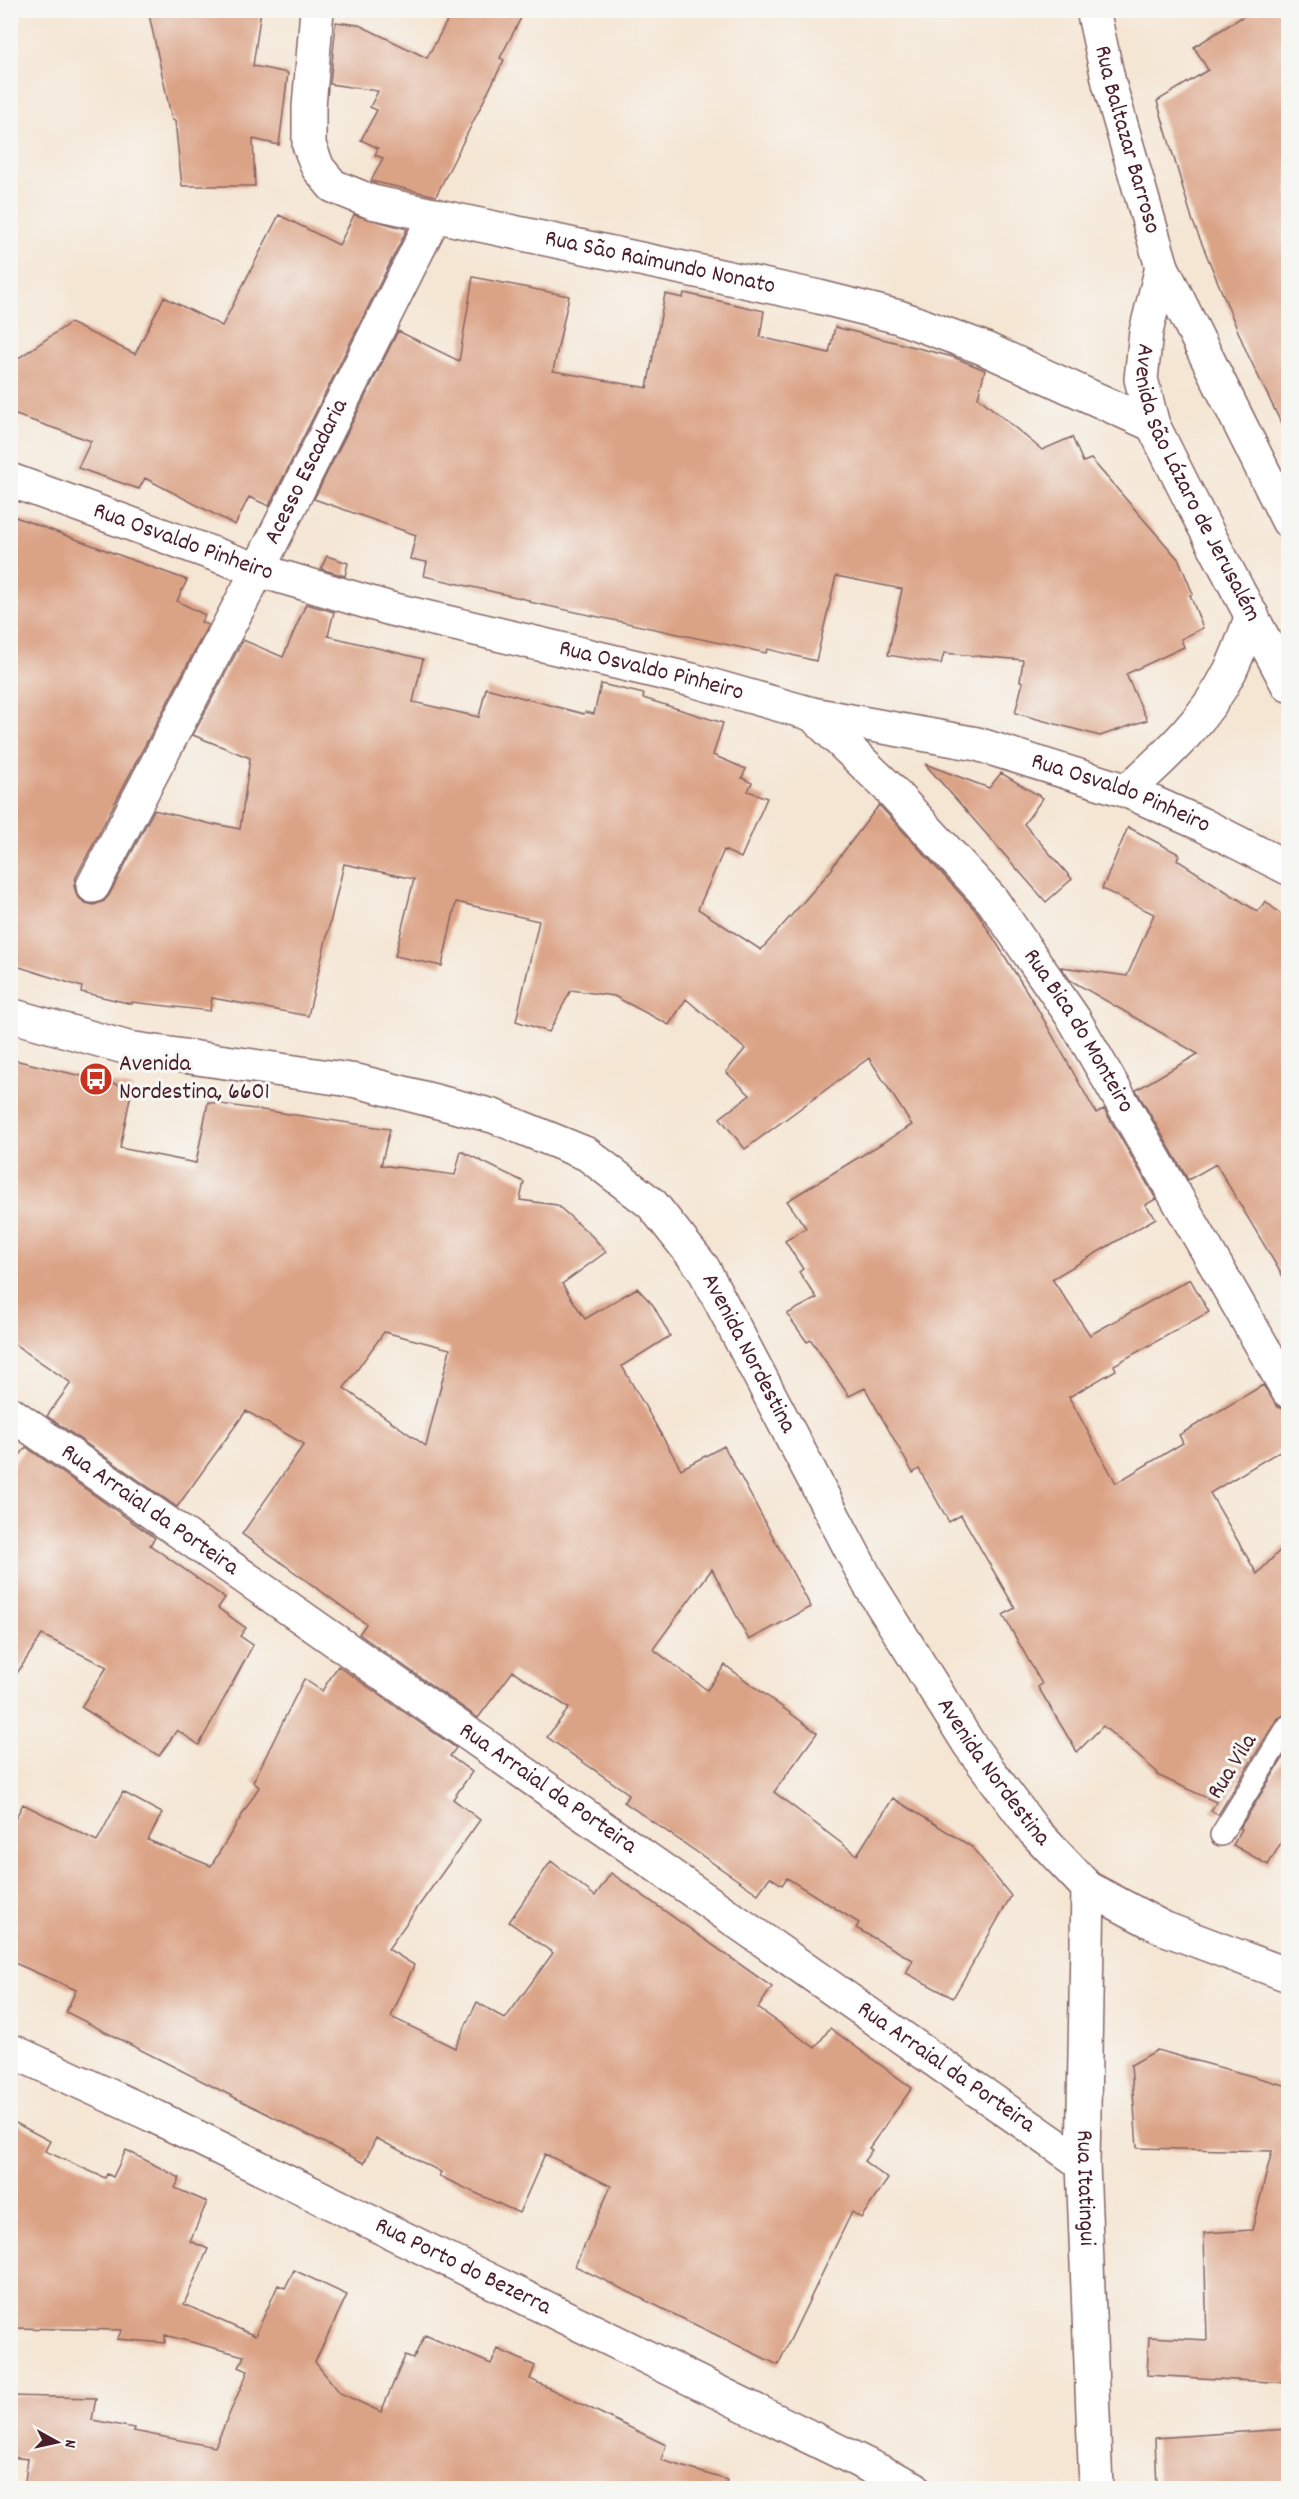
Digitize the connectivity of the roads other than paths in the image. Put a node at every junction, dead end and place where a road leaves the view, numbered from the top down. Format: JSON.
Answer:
{"nodes":[{"id":1,"x":316,"y":10,"type":"edge"},
{"id":2,"x":1093,"y":10,"type":"edge"},
{"id":3,"x":435,"y":215,"type":"junction"},
{"id":4,"x":1162,"y":267,"type":"junction"},
{"id":5,"x":1153,"y":424,"type":"junction"},
{"id":6,"x":10,"y":480,"type":"edge"},
{"id":7,"x":1288,"y":521,"type":"edge"},
{"id":8,"x":258,"y":570,"type":"junction"},
{"id":9,"x":1252,"y":615,"type":"junction"},
{"id":10,"x":1288,"y":686,"type":"edge"},
{"id":11,"x":812,"y":714,"type":"junction"},
{"id":12,"x":1127,"y":791,"type":"junction"},
{"id":13,"x":1288,"y":868,"type":"edge"},
{"id":14,"x":93,"y":886,"type":"dead end"},
{"id":15,"x":10,"y":1015,"type":"edge"},
{"id":16,"x":1288,"y":1391,"type":"edge"},
{"id":17,"x":10,"y":1413,"type":"edge"},
{"id":18,"x":1288,"y":1726,"type":"edge"},
{"id":19,"x":1221,"y":1835,"type":"dead end"},
{"id":20,"x":1088,"y":1888,"type":"junction"},
{"id":21,"x":1288,"y":1975,"type":"edge"},
{"id":22,"x":10,"y":2050,"type":"edge"},
{"id":23,"x":1083,"y":2163,"type":"junction"},
{"id":24,"x":914,"y":2488,"type":"edge"},
{"id":25,"x":1096,"y":2488,"type":"edge"}],
"edges":[{"from":1,"to":3,"type":"street","name":"Rua São Raimundo Nonato"},
{"from":2,"to":4,"type":"street","name":"Rua Baltazar Barroso"},
{"from":3,"to":5,"type":"street","name":"Rua São Raimundo Nonato"},
{"from":3,"to":8,"type":"street","name":"Acesso Escadaria"},
{"from":4,"to":5,"type":"street","name":"Avenida São Lázaro de Jerusalém"},
{"from":4,"to":7,"type":"street","name":"Avenida São Lázaro de Jerusalém"},
{"from":5,"to":9,"type":"street","name":"Avenida São Lázaro de Jerusalém"},
{"from":6,"to":8,"type":"street","name":"Rua Osvaldo Pinheiro"},
{"from":8,"to":11,"type":"street","name":"Rua Osvaldo Pinheiro"},
{"from":8,"to":14,"type":"street","name":"Acesso Escadaria"},
{"from":9,"to":10,"type":"street","name":"Avenida São Lázaro de Jerusalém"},
{"from":9,"to":12,"type":"street"},
{"from":11,"to":12,"type":"street","name":"Rua Osvaldo Pinheiro"},
{"from":11,"to":16,"type":"street","name":"Rua Bica do Monteiro"},
{"from":12,"to":13,"type":"street","name":"Rua Osvaldo Pinheiro"},
{"from":15,"to":20,"type":"street","name":"Avenida Nordestina"},
{"from":17,"to":23,"type":"street","name":"Rua Arraial da Porteira"},
{"from":18,"to":19,"type":"lane","name":"Rua Vila"},
{"from":20,"to":21,"type":"street","name":"Avenida Nordestina"},
{"from":20,"to":23,"type":"street","name":"Rua Itatingui"},
{"from":22,"to":24,"type":"street","name":"Rua Porto do Bezerra"},
{"from":23,"to":25,"type":"street","name":"Rua Itatingui"}]}
